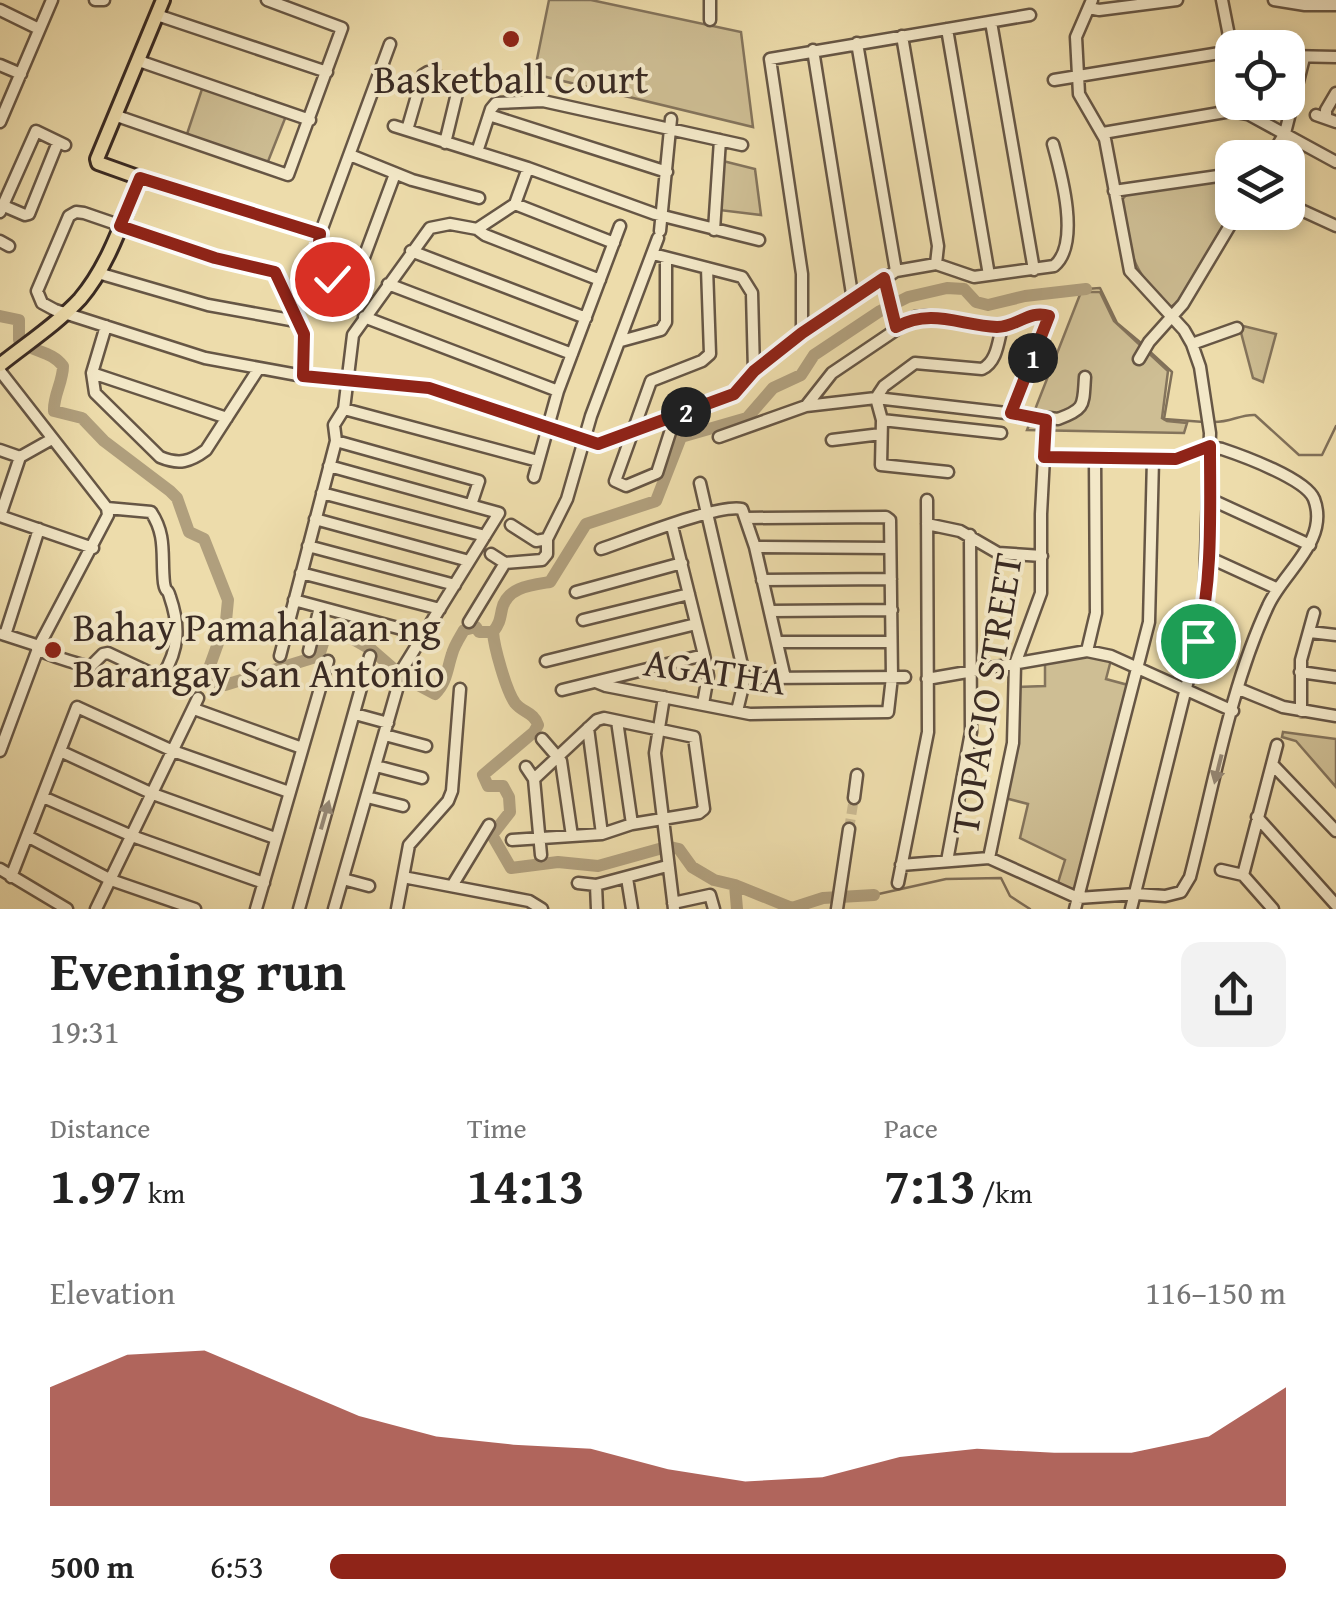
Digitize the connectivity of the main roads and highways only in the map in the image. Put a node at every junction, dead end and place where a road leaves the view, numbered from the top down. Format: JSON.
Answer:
{"nodes":[{"id":1,"x":162,"y":0,"type":"edge"},
{"id":2,"x":0,"y":368,"type":"edge"}],
"edges":[{"from":1,"to":2,"type":"main road"}]}
